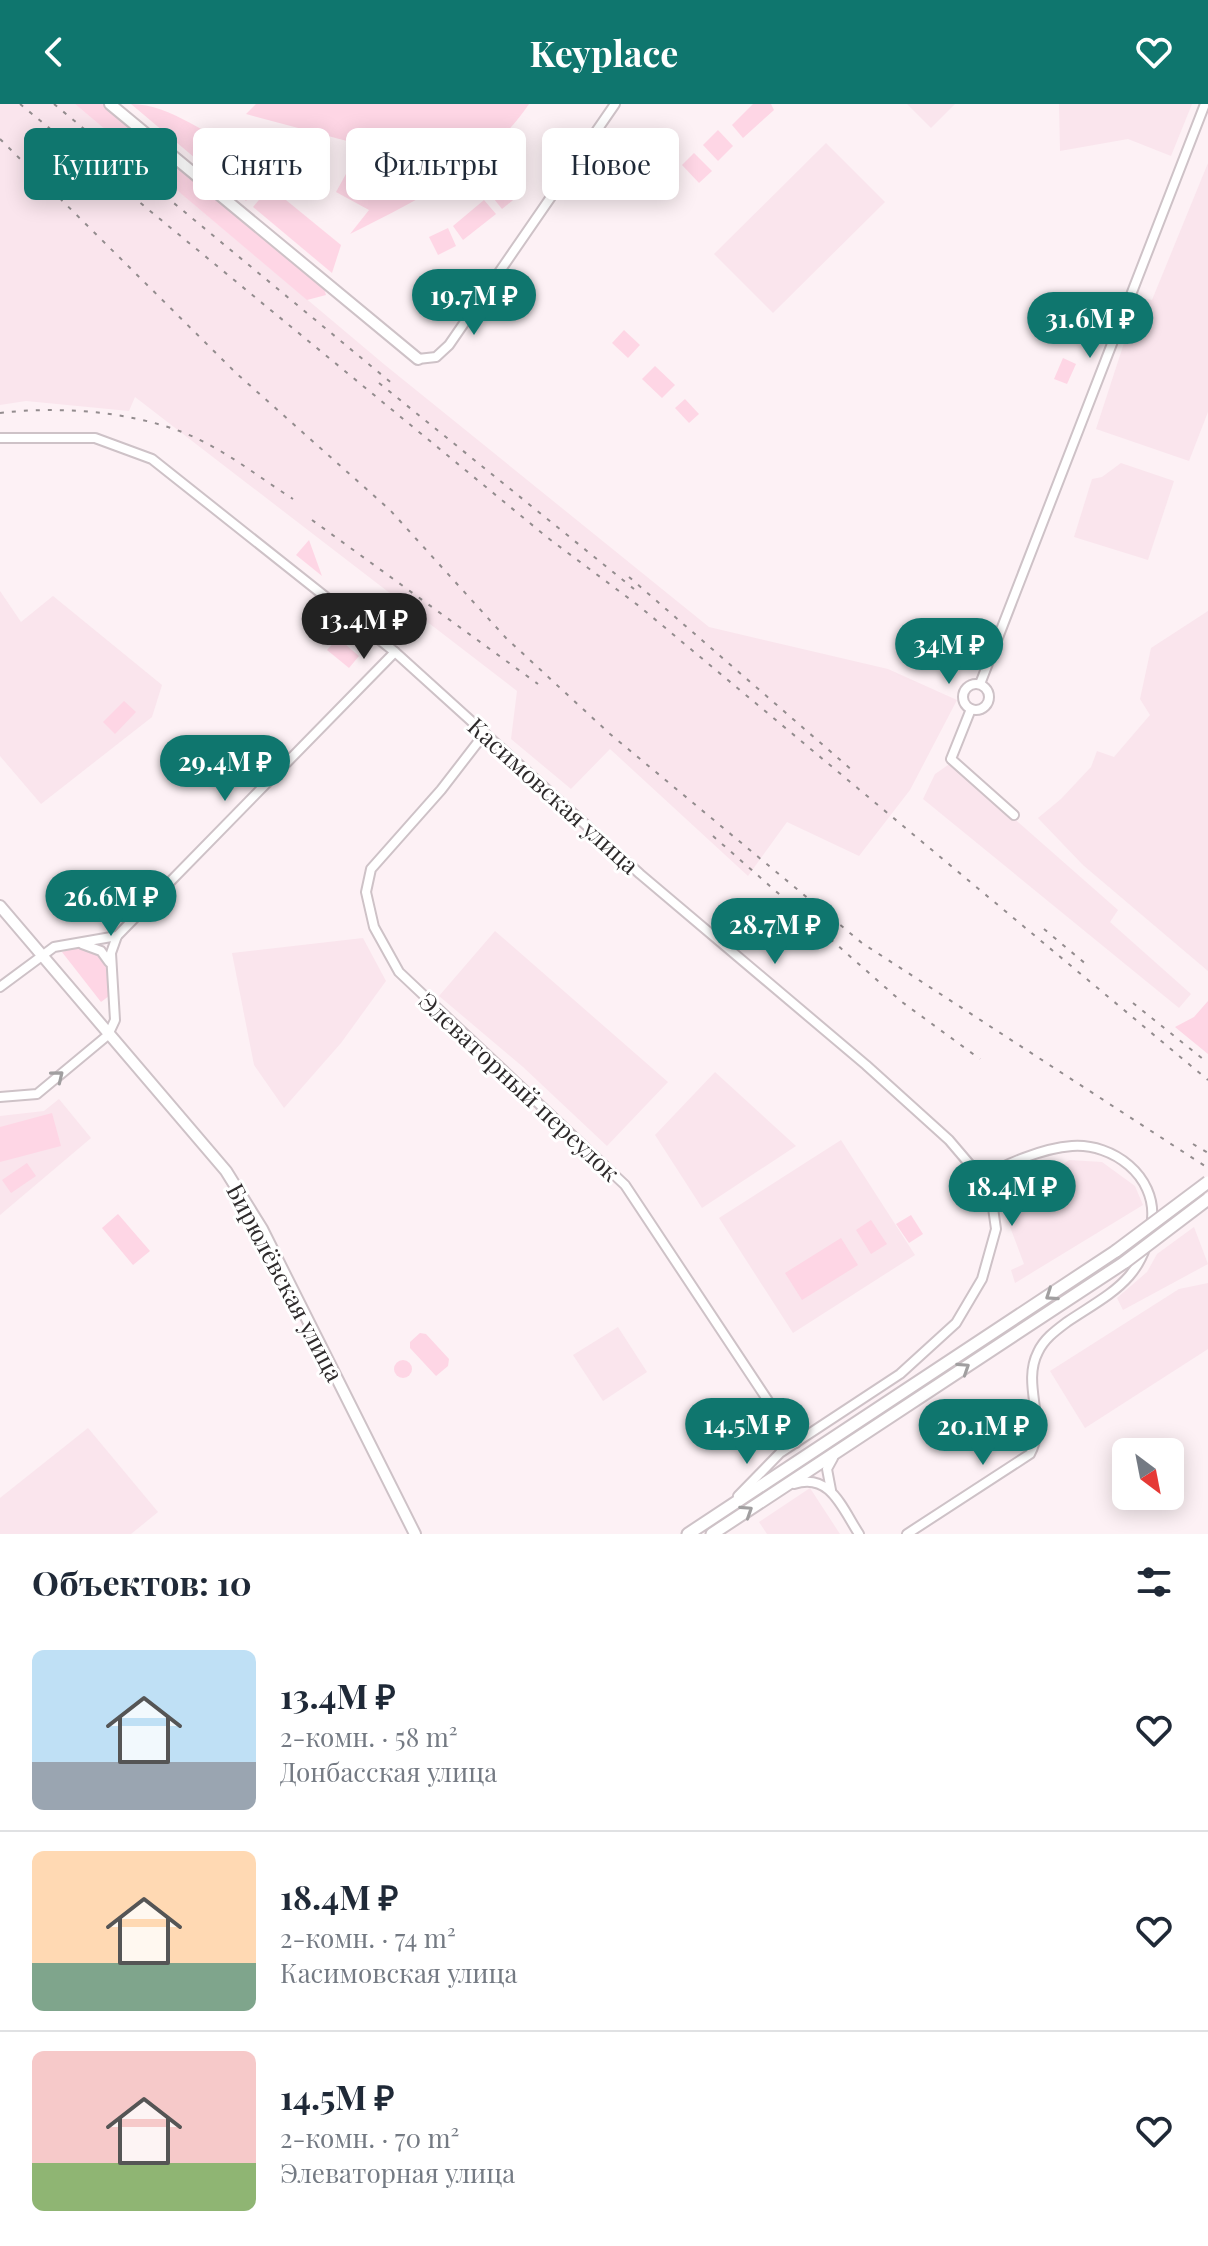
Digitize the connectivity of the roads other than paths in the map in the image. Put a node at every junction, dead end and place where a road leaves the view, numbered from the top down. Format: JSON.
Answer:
{"nodes":[{"id":1,"x":110,"y":104,"type":"edge"},
{"id":2,"x":615,"y":104,"type":"edge"},
{"id":3,"x":1205,"y":104,"type":"edge"},
{"id":4,"x":418,"y":359,"type":"joint"},
{"id":5,"x":0,"y":438,"type":"edge"},
{"id":6,"x":395,"y":652,"type":"junction"},
{"id":7,"x":980,"y":684,"type":"junction"},
{"id":8,"x":971,"y":709,"type":"junction"},
{"id":9,"x":485,"y":733,"type":"junction"},
{"id":10,"x":1014,"y":815,"type":"dead end"},
{"id":11,"x":0,"y":906,"type":"edge"},
{"id":12,"x":117,"y":936,"type":"junction"},
{"id":13,"x":79,"y":943,"type":"junction"},
{"id":14,"x":41,"y":955,"type":"junction"},
{"id":15,"x":112,"y":971,"type":"junction"},
{"id":16,"x":0,"y":987,"type":"edge"},
{"id":17,"x":108,"y":1035,"type":"junction"},
{"id":18,"x":0,"y":1097,"type":"edge"},
{"id":19,"x":980,"y":1179,"type":"junction"},
{"id":20,"x":1208,"y":1182,"type":"edge"},
{"id":21,"x":1208,"y":1199,"type":"edge"},
{"id":22,"x":796,"y":1443,"type":"junction"},
{"id":23,"x":846,"y":1446,"type":"junction"},
{"id":24,"x":782,"y":1488,"type":"junction"},
{"id":25,"x":831,"y":1491,"type":"junction"},
{"id":26,"x":717,"y":1515,"type":"junction"},
{"id":27,"x":415,"y":1534,"type":"edge"},
{"id":28,"x":688,"y":1534,"type":"edge"},
{"id":29,"x":712,"y":1534,"type":"edge"},
{"id":30,"x":859,"y":1534,"type":"edge"},
{"id":31,"x":907,"y":1534,"type":"edge"}],
"edges":[{"from":1,"to":4,"type":"street"},
{"from":2,"to":4,"type":"street"},
{"from":3,"to":7,"type":"street"},
{"from":5,"to":6,"type":"street","name":"Касимовская улица"},
{"from":6,"to":9,"type":"street","name":"Касимовская улица"},
{"from":6,"to":12,"type":"street"},
{"from":7,"to":8,"type":"street"},
{"from":7,"to":8,"type":"street"},
{"from":8,"to":10,"type":"street"},
{"from":9,"to":19,"type":"street","name":"Касимовская улица"},
{"from":9,"to":22,"type":"street","name":"Элеваторный переулок"},
{"from":11,"to":14,"type":"street","name":"Бирюлёвская улица"},
{"from":12,"to":13,"type":"street"},
{"from":12,"to":15,"type":"street"},
{"from":13,"to":14,"type":"street"},
{"from":13,"to":15,"type":"street"},
{"from":14,"to":16,"type":"street"},
{"from":14,"to":17,"type":"street","name":"Бирюлёвская улица"},
{"from":15,"to":17,"type":"street"},
{"from":18,"to":17,"type":"street","one_way":true},
{"from":17,"to":27,"type":"street","name":"Бирюлёвская улица"},
{"from":19,"to":22,"type":"street","name":"Касимовская улица"},
{"from":19,"to":31,"type":"street"},
{"from":20,"to":26,"type":"main road","one_way":true,"bridge":true},
{"from":23,"to":21,"type":"main road","one_way":true,"bridge":true},
{"from":22,"to":26,"type":"street","name":"Касимовская улица"},
{"from":23,"to":24,"type":"main road"},
{"from":23,"to":25,"type":"street"},
{"from":24,"to":25,"type":"street"},
{"from":29,"to":24,"type":"main road","one_way":true},
{"from":25,"to":30,"type":"street"},
{"from":26,"to":28,"type":"main road"}]}
